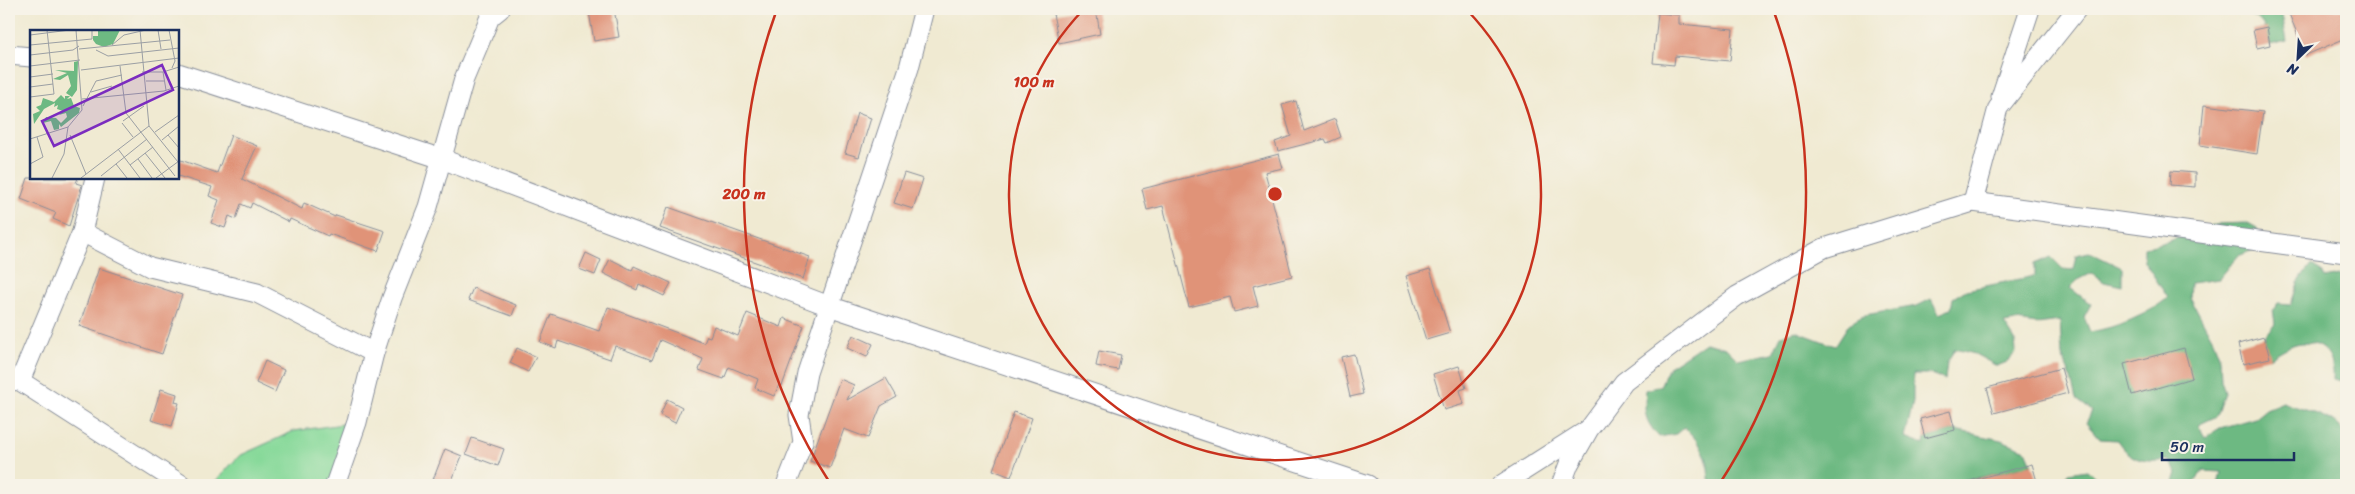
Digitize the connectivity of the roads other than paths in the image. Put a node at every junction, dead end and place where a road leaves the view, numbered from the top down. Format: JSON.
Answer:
{"nodes":[{"id":1,"x":500,"y":9,"type":"edge"},
{"id":2,"x":924,"y":9,"type":"edge"},
{"id":3,"x":2030,"y":9,"type":"edge"},
{"id":4,"x":2077,"y":9,"type":"edge"},
{"id":5,"x":9,"y":55,"type":"edge"},
{"id":6,"x":30,"y":57,"type":"edge"},
{"id":7,"x":179,"y":73,"type":"edge"},
{"id":8,"x":1998,"y":108,"type":"junction"},
{"id":9,"x":442,"y":159,"type":"junction"},
{"id":10,"x":95,"y":179,"type":"edge"},
{"id":11,"x":1973,"y":202,"type":"junction"},
{"id":12,"x":82,"y":232,"type":"junction"},
{"id":13,"x":2346,"y":253,"type":"edge"},
{"id":14,"x":829,"y":306,"type":"junction"},
{"id":15,"x":374,"y":353,"type":"junction"},
{"id":16,"x":14,"y":381,"type":"edge"},
{"id":17,"x":1589,"y":429,"type":"junction"},
{"id":18,"x":339,"y":481,"type":"edge"},
{"id":19,"x":182,"y":485,"type":"edge"},
{"id":20,"x":786,"y":485,"type":"edge"},
{"id":21,"x":1368,"y":485,"type":"edge"},
{"id":22,"x":1501,"y":485,"type":"edge"},
{"id":23,"x":1561,"y":485,"type":"edge"}],
"edges":[{"from":1,"to":9,"type":"street"},
{"from":2,"to":14,"type":"street"},
{"from":3,"to":8,"type":"street"},
{"from":4,"to":8,"type":"street"},
{"from":5,"to":6,"type":"street"},
{"from":7,"to":9,"type":"street"},
{"from":8,"to":11,"type":"street"},
{"from":9,"to":14,"type":"street"},
{"from":9,"to":15,"type":"street"},
{"from":10,"to":12,"type":"street"},
{"from":11,"to":13,"type":"street"},
{"from":11,"to":17,"type":"street"},
{"from":12,"to":15,"type":"street"},
{"from":12,"to":16,"type":"street"},
{"from":14,"to":20,"type":"street"},
{"from":14,"to":21,"type":"street"},
{"from":15,"to":18,"type":"street"},
{"from":16,"to":19,"type":"street"},
{"from":17,"to":22,"type":"street"},
{"from":17,"to":23,"type":"street"}]}
